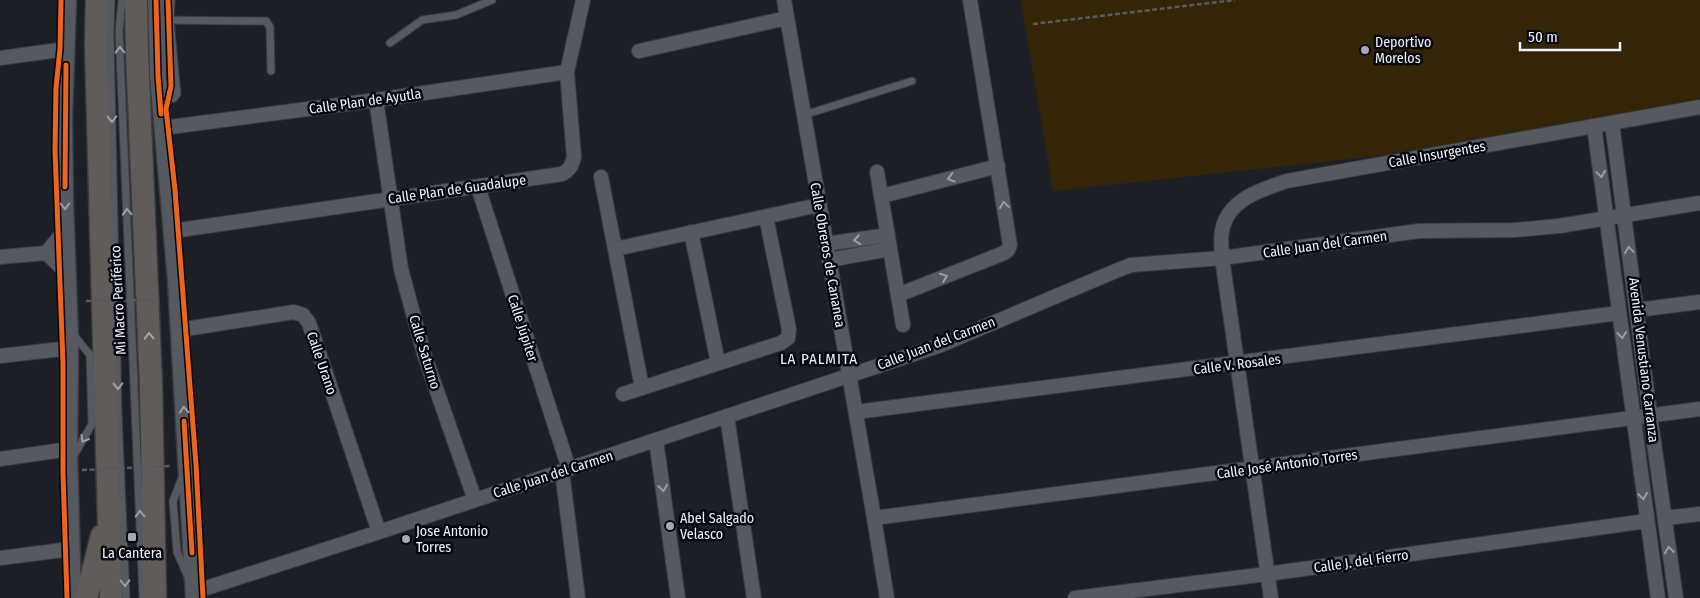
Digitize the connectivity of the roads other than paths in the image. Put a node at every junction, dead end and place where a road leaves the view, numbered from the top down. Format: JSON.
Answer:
{"nodes":[{"id":1,"x":68,"y":0,"type":"edge"},
{"id":2,"x":98,"y":0,"type":"edge"},
{"id":3,"x":111,"y":0,"type":"edge"},
{"id":4,"x":122,"y":0,"type":"edge"},
{"id":5,"x":136,"y":0,"type":"edge"},
{"id":6,"x":145,"y":0,"type":"edge"},
{"id":7,"x":156,"y":0,"type":"edge"},
{"id":8,"x":171,"y":0,"type":"edge"},
{"id":9,"x":492,"y":0,"type":"edge"},
{"id":10,"x":583,"y":0,"type":"edge"},
{"id":11,"x":784,"y":0,"type":"edge"},
{"id":12,"x":970,"y":0,"type":"edge"},
{"id":13,"x":787,"y":18,"type":"junction"},
{"id":14,"x":163,"y":20,"type":"junction"},
{"id":15,"x":390,"y":44,"type":"dead end"},
{"id":16,"x":66,"y":49,"type":"junction"},
{"id":17,"x":639,"y":51,"type":"dead end"},
{"id":18,"x":137,"y":52,"type":"junction"},
{"id":19,"x":0,"y":58,"type":"edge"},
{"id":20,"x":271,"y":71,"type":"dead end"},
{"id":21,"x":567,"y":72,"type":"junction"},
{"id":22,"x":912,"y":81,"type":"dead end"},
{"id":23,"x":376,"y":100,"type":"junction"},
{"id":24,"x":1700,"y":107,"type":"edge"},
{"id":25,"x":804,"y":115,"type":"junction"},
{"id":26,"x":1612,"y":123,"type":"junction"},
{"id":27,"x":1594,"y":126,"type":"junction"},
{"id":28,"x":162,"y":128,"type":"junction"},
{"id":29,"x":998,"y":166,"type":"junction"},
{"id":30,"x":877,"y":172,"type":"dead end"},
{"id":31,"x":601,"y":177,"type":"dead end"},
{"id":32,"x":478,"y":186,"type":"junction"},
{"id":33,"x":882,"y":196,"type":"junction"},
{"id":34,"x":392,"y":199,"type":"junction"},
{"id":35,"x":1700,"y":203,"type":"edge"},
{"id":36,"x":820,"y":205,"type":"junction"},
{"id":37,"x":766,"y":216,"type":"junction"},
{"id":38,"x":1625,"y":216,"type":"junction"},
{"id":39,"x":1606,"y":219,"type":"junction"},
{"id":40,"x":66,"y":229,"type":"junction"},
{"id":41,"x":173,"y":231,"type":"junction"},
{"id":42,"x":691,"y":232,"type":"junction"},
{"id":43,"x":889,"y":242,"type":"junction"},
{"id":44,"x":826,"y":244,"type":"junction"},
{"id":45,"x":615,"y":248,"type":"junction"},
{"id":46,"x":46,"y":253,"type":"junction"},
{"id":47,"x":0,"y":257,"type":"edge"},
{"id":48,"x":1222,"y":258,"type":"junction"},
{"id":49,"x":829,"y":260,"type":"junction"},
{"id":50,"x":67,"y":273,"type":"junction"},
{"id":51,"x":898,"y":295,"type":"junction"},
{"id":52,"x":1700,"y":302,"type":"edge"},
{"id":53,"x":1637,"y":310,"type":"junction"},
{"id":54,"x":1619,"y":313,"type":"junction"},
{"id":55,"x":903,"y":325,"type":"dead end"},
{"id":56,"x":69,"y":330,"type":"junction"},
{"id":57,"x":179,"y":330,"type":"junction"},
{"id":58,"x":70,"y":348,"type":"junction"},
{"id":59,"x":0,"y":356,"type":"edge"},
{"id":60,"x":718,"y":363,"type":"junction"},
{"id":61,"x":1238,"y":364,"type":"junction"},
{"id":62,"x":849,"y":375,"type":"junction"},
{"id":63,"x":642,"y":388,"type":"junction"},
{"id":64,"x":623,"y":394,"type":"dead end"},
{"id":65,"x":1700,"y":409,"type":"edge"},
{"id":66,"x":856,"y":412,"type":"junction"},
{"id":67,"x":1650,"y":415,"type":"junction"},
{"id":68,"x":727,"y":416,"type":"junction"},
{"id":69,"x":1632,"y":417,"type":"junction"},
{"id":70,"x":656,"y":440,"type":"junction"},
{"id":71,"x":69,"y":449,"type":"junction"},
{"id":72,"x":0,"y":459,"type":"edge"},
{"id":73,"x":75,"y":468,"type":"junction"},
{"id":74,"x":1252,"y":468,"type":"junction"},
{"id":75,"x":565,"y":470,"type":"junction"},
{"id":76,"x":475,"y":500,"type":"junction"},
{"id":77,"x":1700,"y":514,"type":"edge"},
{"id":78,"x":107,"y":515,"type":"junction"},
{"id":79,"x":874,"y":518,"type":"junction"},
{"id":80,"x":1665,"y":518,"type":"junction"},
{"id":81,"x":1647,"y":521,"type":"junction"},
{"id":82,"x":379,"y":532,"type":"junction"},
{"id":83,"x":72,"y":549,"type":"junction"},
{"id":84,"x":0,"y":558,"type":"edge"},
{"id":85,"x":1267,"y":574,"type":"junction"},
{"id":86,"x":194,"y":595,"type":"edge"},
{"id":87,"x":73,"y":598,"type":"edge"},
{"id":88,"x":86,"y":598,"type":"edge"},
{"id":89,"x":111,"y":598,"type":"edge"},
{"id":90,"x":126,"y":598,"type":"edge"},
{"id":91,"x":143,"y":598,"type":"edge"},
{"id":92,"x":155,"y":598,"type":"edge"},
{"id":93,"x":578,"y":598,"type":"edge"},
{"id":94,"x":678,"y":598,"type":"edge"},
{"id":95,"x":754,"y":598,"type":"edge"},
{"id":96,"x":887,"y":598,"type":"edge"},
{"id":97,"x":1075,"y":598,"type":"edge"},
{"id":98,"x":1271,"y":598,"type":"edge"},
{"id":99,"x":1658,"y":598,"type":"edge"},
{"id":100,"x":1676,"y":598,"type":"edge"}],
"edges":[{"from":1,"to":16,"type":"street"},
{"from":2,"to":78,"type":"highway"},
{"from":3,"to":90,"type":"lane","name":"Mi Macro Periférico","one_way":true},
{"from":91,"to":4,"type":"lane","name":"Mi Macro Periférico","one_way":true},
{"from":5,"to":18,"type":"highway"},
{"from":6,"to":18,"type":"highway"},
{"from":7,"to":14,"type":"street"},
{"from":8,"to":14,"type":"lane"},
{"from":9,"to":15,"type":"lane"},
{"from":10,"to":21,"type":"street","name":"Calle Plan de Guadalupe"},
{"from":11,"to":13,"type":"street","name":"Calle Obreros de Cananea"},
{"from":12,"to":29,"type":"street"},
{"from":13,"to":17,"type":"street"},
{"from":13,"to":25,"type":"street","name":"Calle Obreros de Cananea"},
{"from":14,"to":20,"type":"lane"},
{"from":14,"to":28,"type":"street"},
{"from":16,"to":19,"type":"street"},
{"from":16,"to":40,"type":"street","one_way":true},
{"from":92,"to":18,"type":"highway","one_way":true},
{"from":21,"to":23,"type":"street","name":"Calle Plan de Ayutla"},
{"from":21,"to":32,"type":"street","name":"Calle Plan de Guadalupe"},
{"from":22,"to":25,"type":"lane"},
{"from":23,"to":28,"type":"street","name":"Calle Plan de Ayutla"},
{"from":23,"to":34,"type":"street","name":"Calle Saturno"},
{"from":24,"to":26,"type":"street","name":"Calle Insurgentes"},
{"from":25,"to":36,"type":"street","name":"Calle Obreros de Cananea"},
{"from":26,"to":27,"type":"street","name":"Calle Insurgentes"},
{"from":26,"to":38,"type":"street","name":"Avenida Venustiano Carranza"},
{"from":27,"to":39,"type":"street","name":"Avenida Venustiano Carranza","one_way":true},
{"from":27,"to":48,"type":"street","name":"Calle Insurgentes"},
{"from":28,"to":41,"type":"street"},
{"from":29,"to":33,"type":"street","one_way":true},
{"from":51,"to":29,"type":"street","one_way":true},
{"from":30,"to":33,"type":"street"},
{"from":31,"to":45,"type":"street"},
{"from":32,"to":34,"type":"street","name":"Calle Plan de Guadalupe"},
{"from":32,"to":75,"type":"street","name":"Calle Júpiter"},
{"from":33,"to":43,"type":"street"},
{"from":34,"to":41,"type":"street","name":"Calle Plan de Guadalupe"},
{"from":34,"to":76,"type":"street","name":"Calle Saturno"},
{"from":35,"to":38,"type":"street","name":"Calle Juan del Carmen"},
{"from":36,"to":37,"type":"street"},
{"from":36,"to":44,"type":"street","name":"Calle Obreros de Cananea"},
{"from":37,"to":42,"type":"street"},
{"from":37,"to":60,"type":"street"},
{"from":38,"to":39,"type":"street","name":"Calle Juan del Carmen"},
{"from":53,"to":38,"type":"street","name":"Avenida Venustiano Carranza","one_way":true},
{"from":39,"to":48,"type":"street","name":"Calle Juan del Carmen"},
{"from":39,"to":54,"type":"street","name":"Avenida Venustiano Carranza"},
{"from":40,"to":46,"type":"street"},
{"from":40,"to":50,"type":"street"},
{"from":41,"to":57,"type":"street"},
{"from":42,"to":45,"type":"street"},
{"from":42,"to":60,"type":"street"},
{"from":43,"to":44,"type":"street","one_way":true},
{"from":43,"to":49,"type":"street"},
{"from":43,"to":51,"type":"street"},
{"from":44,"to":49,"type":"street","name":"Calle Obreros de Cananea"},
{"from":45,"to":63,"type":"street"},
{"from":46,"to":47,"type":"street"},
{"from":46,"to":50,"type":"street"},
{"from":48,"to":61,"type":"street","name":"Calle Insurgentes"},
{"from":48,"to":62,"type":"street","name":"Calle Juan del Carmen"},
{"from":49,"to":62,"type":"street","name":"Calle Obreros de Cananea"},
{"from":50,"to":56,"type":"street"},
{"from":51,"to":55,"type":"street"},
{"from":52,"to":53,"type":"street"},
{"from":53,"to":67,"type":"street","name":"Avenida Venustiano Carranza"},
{"from":54,"to":61,"type":"street","name":"Calle V. Rosales"},
{"from":54,"to":69,"type":"street","name":"Avenida Venustiano Carranza","one_way":true},
{"from":56,"to":58,"type":"street"},
{"from":56,"to":73,"type":"lane","one_way":true},
{"from":57,"to":82,"type":"street","name":"Calle Urano"},
{"from":86,"to":57,"type":"street","one_way":true},
{"from":58,"to":59,"type":"street"},
{"from":58,"to":71,"type":"street"},
{"from":60,"to":63,"type":"street"},
{"from":61,"to":66,"type":"street","name":"Calle V. Rosales"},
{"from":61,"to":74,"type":"street","name":"Calle Insurgentes"},
{"from":62,"to":66,"type":"street","name":"Calle Obreros de Cananea"},
{"from":62,"to":68,"type":"street","name":"Calle Juan del Carmen"},
{"from":63,"to":64,"type":"street"},
{"from":65,"to":67,"type":"street","name":"Calle José Antonio Torres"},
{"from":66,"to":79,"type":"street","name":"Calle Obreros de Cananea"},
{"from":67,"to":69,"type":"street","name":"Calle José Antonio Torres"},
{"from":67,"to":80,"type":"street","name":"Avenida Venustiano Carranza"},
{"from":68,"to":70,"type":"street","name":"Calle Juan del Carmen"},
{"from":68,"to":95,"type":"street"},
{"from":69,"to":74,"type":"street","name":"Calle José Antonio Torres"},
{"from":69,"to":81,"type":"street","name":"Avenida Venustiano Carranza","one_way":true},
{"from":70,"to":75,"type":"street","name":"Calle Juan del Carmen"},
{"from":70,"to":94,"type":"street","one_way":true},
{"from":71,"to":72,"type":"street"},
{"from":71,"to":73,"type":"street"},
{"from":73,"to":83,"type":"street"},
{"from":74,"to":79,"type":"street","name":"Calle José Antonio Torres"},
{"from":74,"to":85,"type":"street","name":"Calle Insurgentes"},
{"from":75,"to":76,"type":"street","name":"Calle Juan del Carmen"},
{"from":75,"to":93,"type":"street","name":"Calle Júpiter"},
{"from":76,"to":82,"type":"street","name":"Calle Juan del Carmen"},
{"from":77,"to":80,"type":"street"},
{"from":78,"to":88,"type":"highway"},
{"from":78,"to":89,"type":"highway"},
{"from":79,"to":96,"type":"street","name":"Calle Obreros de Cananea"},
{"from":100,"to":80,"type":"street","name":"Avenida Venustiano Carranza","one_way":true},
{"from":81,"to":85,"type":"street","name":"Calle J. del Fierro"},
{"from":81,"to":99,"type":"street","name":"Avenida Venustiano Carranza"},
{"from":82,"to":86,"type":"street","name":"Calle Juan del Carmen"},
{"from":83,"to":84,"type":"street"},
{"from":83,"to":87,"type":"street"},
{"from":85,"to":97,"type":"street","name":"Calle J. del Fierro"},
{"from":85,"to":98,"type":"street","name":"Calle Insurgentes"}]}
